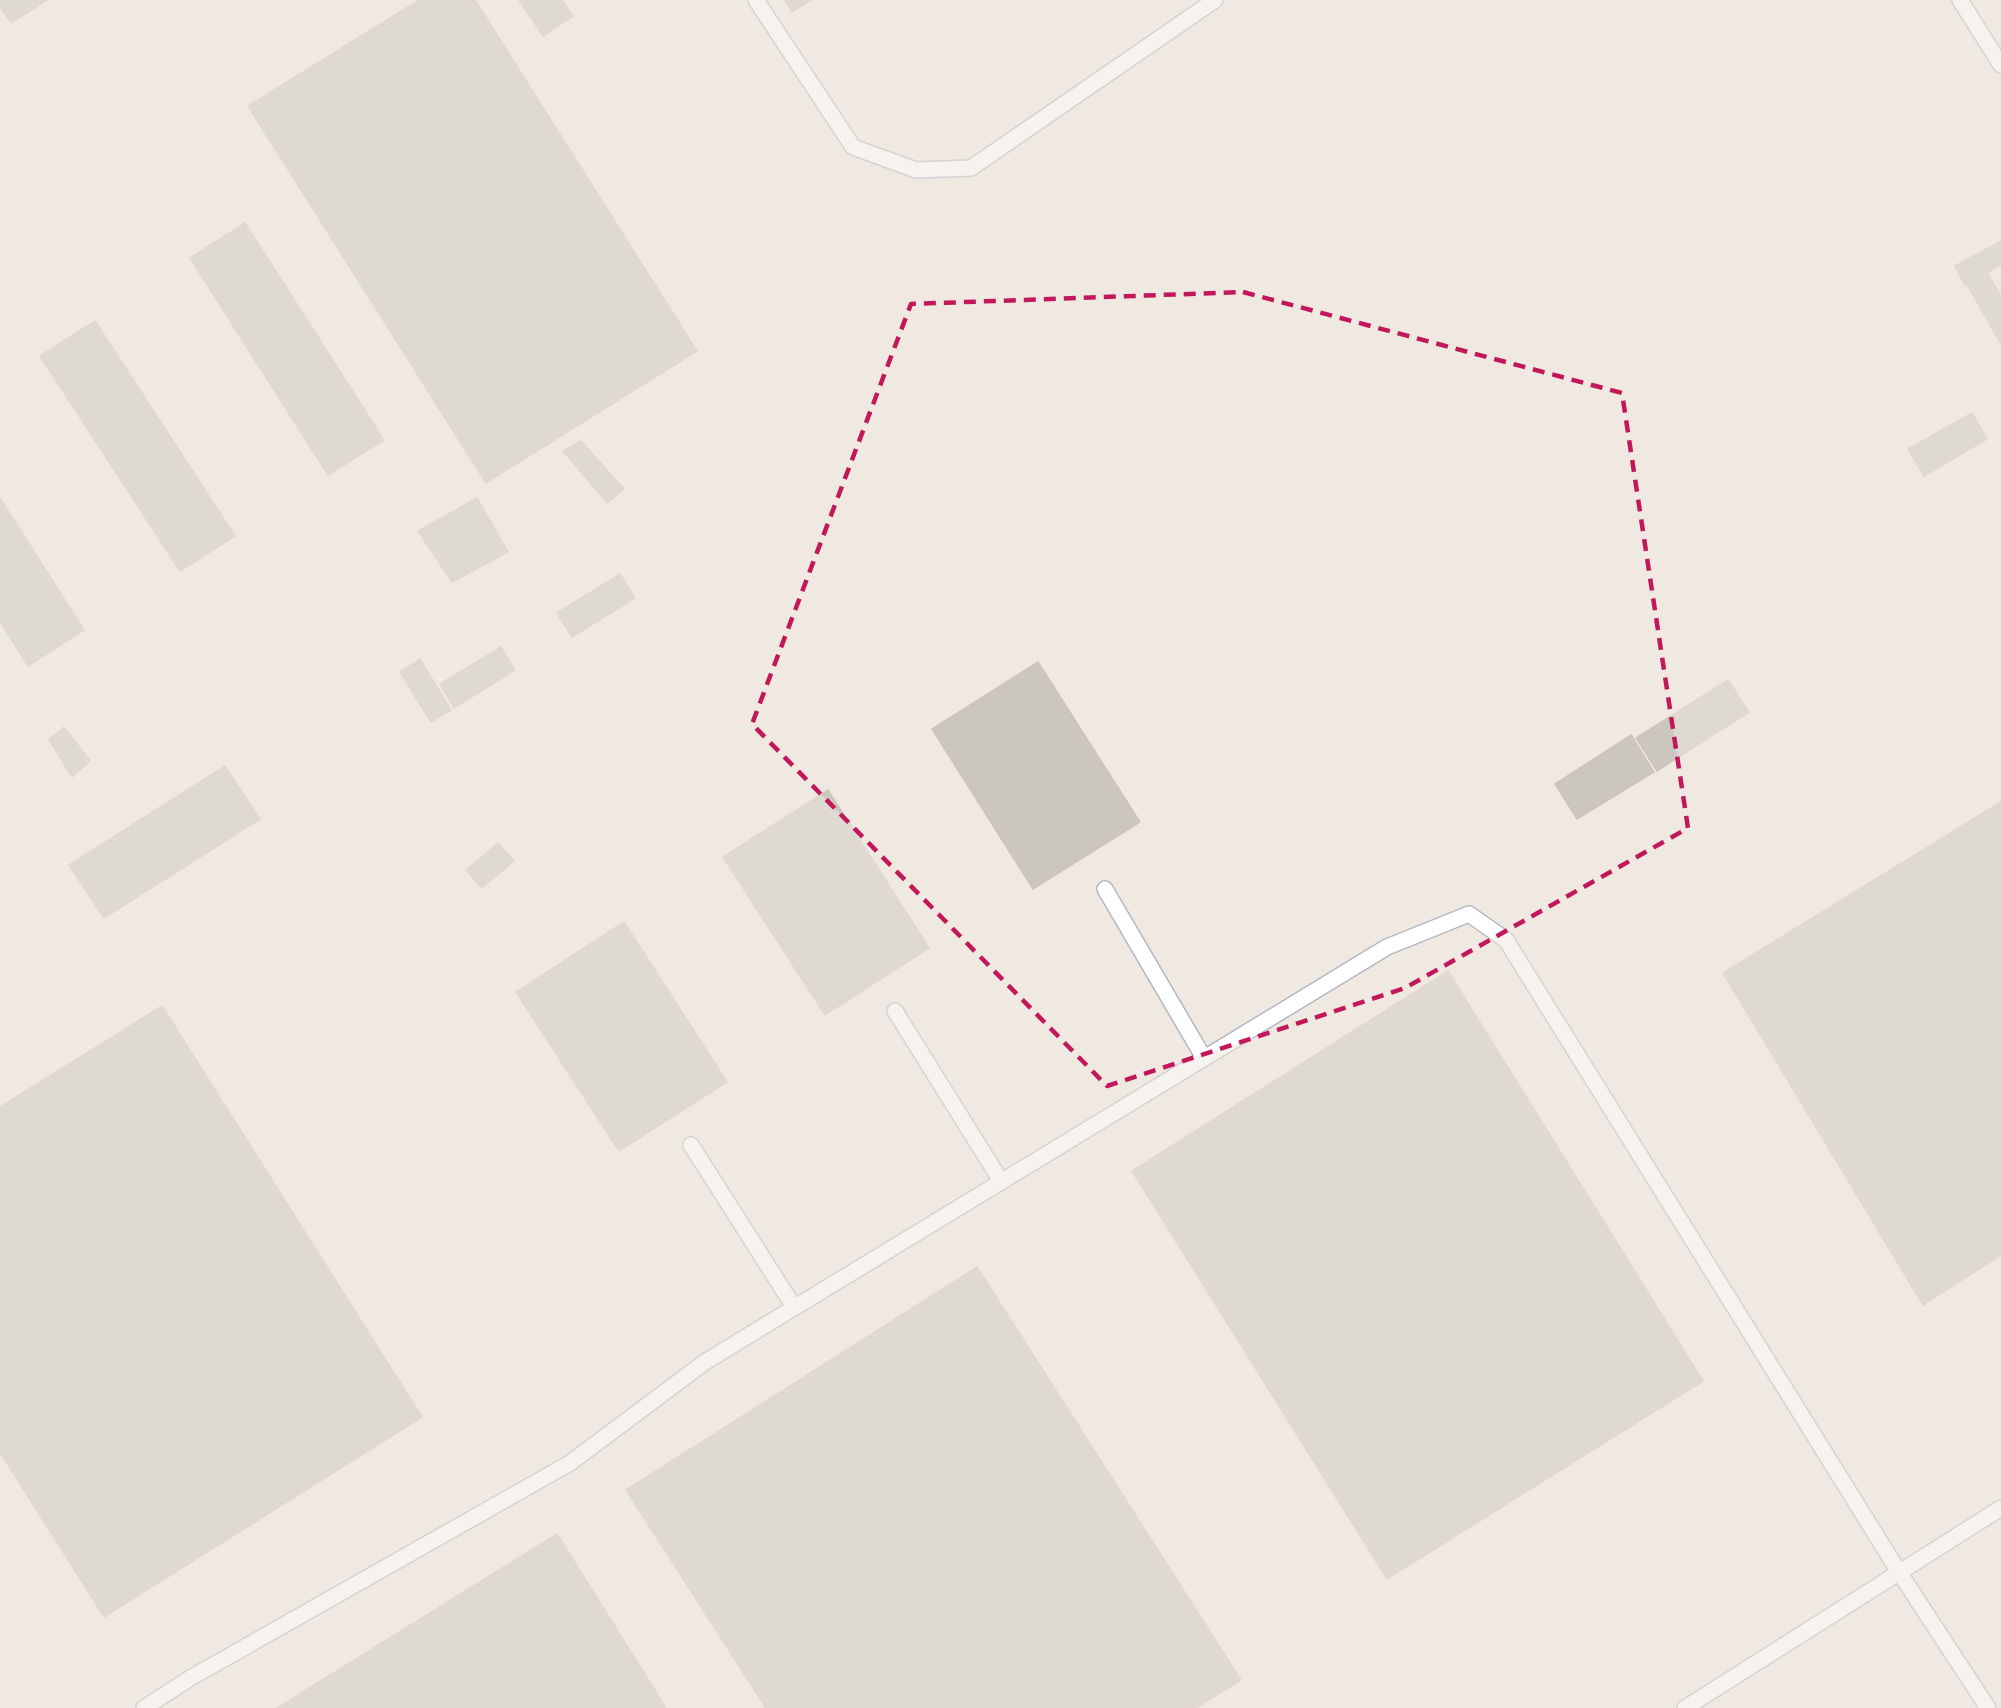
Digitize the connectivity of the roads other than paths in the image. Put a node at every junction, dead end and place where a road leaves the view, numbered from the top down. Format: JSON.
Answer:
{"nodes":[{"id":1,"x":756,"y":0,"type":"edge"},
{"id":2,"x":1215,"y":0,"type":"edge"},
{"id":3,"x":1960,"y":0,"type":"edge"},
{"id":4,"x":2001,"y":65,"type":"edge"},
{"id":5,"x":1105,"y":889,"type":"dead end"},
{"id":6,"x":895,"y":1011,"type":"dead end"},
{"id":7,"x":1204,"y":1058,"type":"junction"},
{"id":8,"x":691,"y":1145,"type":"dead end"},
{"id":9,"x":1001,"y":1181,"type":"junction"},
{"id":10,"x":794,"y":1307,"type":"junction"},
{"id":11,"x":2001,"y":1508,"type":"edge"},
{"id":12,"x":1899,"y":1572,"type":"junction"},
{"id":13,"x":144,"y":1708,"type":"edge"},
{"id":14,"x":1685,"y":1708,"type":"edge"},
{"id":15,"x":1988,"y":1708,"type":"edge"}],
"edges":[{"from":1,"to":2,"type":"lane"},
{"from":3,"to":4,"type":"lane"},
{"from":5,"to":7,"type":"lane"},
{"from":6,"to":9,"type":"lane"},
{"from":7,"to":9,"type":"lane"},
{"from":7,"to":12,"type":"lane"},
{"from":8,"to":10,"type":"lane"},
{"from":9,"to":10,"type":"lane"},
{"from":10,"to":13,"type":"lane"},
{"from":11,"to":12,"type":"lane"},
{"from":12,"to":14,"type":"lane"},
{"from":12,"to":15,"type":"lane"}]}
